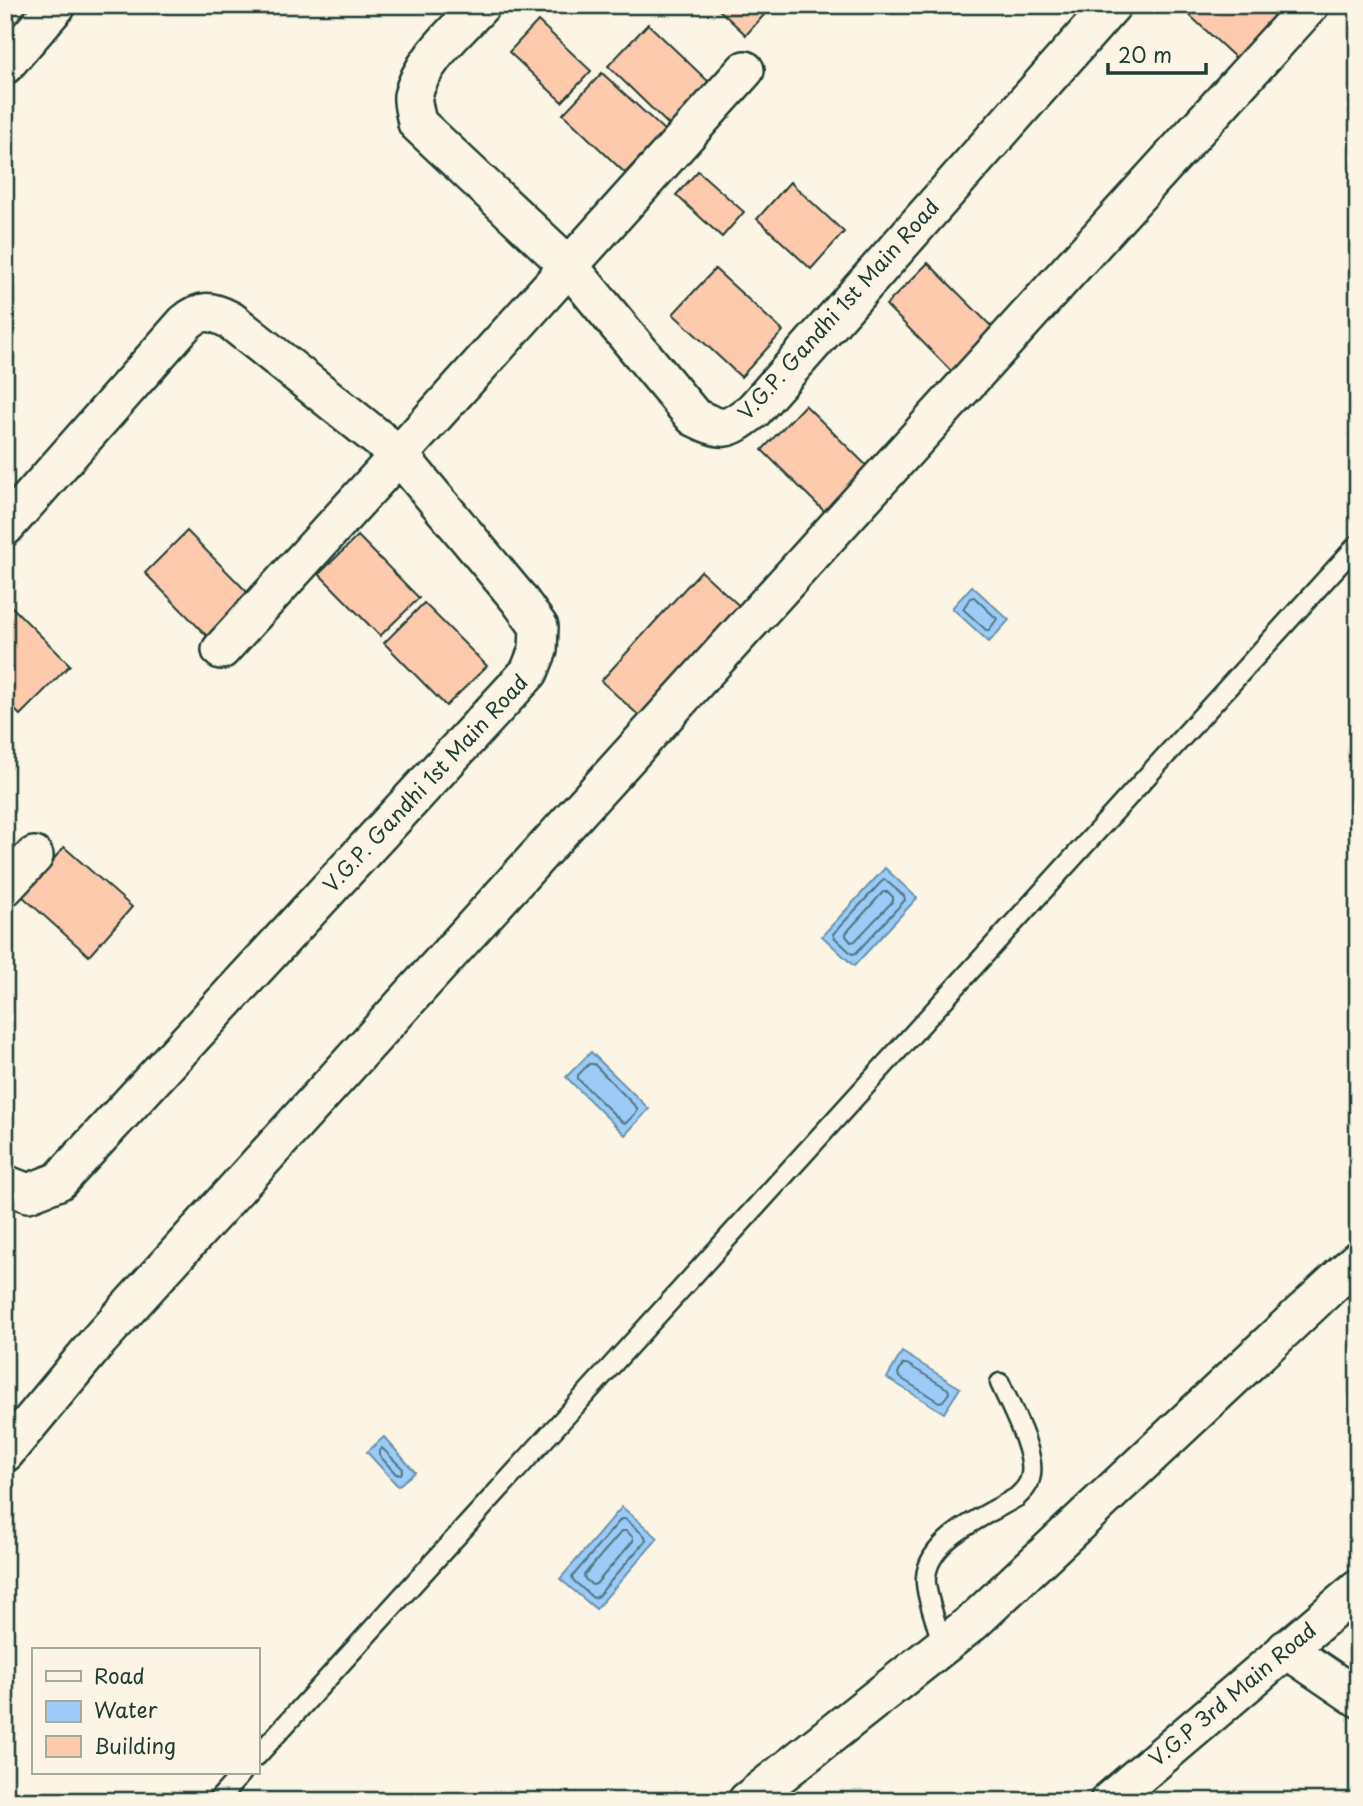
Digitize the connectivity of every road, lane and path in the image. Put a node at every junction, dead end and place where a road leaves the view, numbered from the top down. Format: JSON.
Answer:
{"nodes":[{"id":1,"x":57,"y":5,"type":"edge"},
{"id":2,"x":481,"y":5,"type":"edge"},
{"id":3,"x":1112,"y":5,"type":"edge"},
{"id":4,"x":1310,"y":5,"type":"edge"},
{"id":5,"x":5,"y":65,"type":"edge"},
{"id":6,"x":745,"y":70,"type":"dead end"},
{"id":7,"x":569,"y":266,"type":"junction"},
{"id":8,"x":398,"y":455,"type":"junction"},
{"id":9,"x":5,"y":527,"type":"edge"},
{"id":10,"x":1358,"y":544,"type":"edge"},
{"id":11,"x":221,"y":650,"type":"dead end"},
{"id":12,"x":34,"y":856,"type":"dead end"},
{"id":13,"x":5,"y":887,"type":"edge"},
{"id":14,"x":5,"y":1184,"type":"edge"},
{"id":15,"x":1358,"y":1260,"type":"edge"},
{"id":16,"x":1000,"y":1383,"type":"dead end"},
{"id":17,"x":5,"y":1453,"type":"edge"},
{"id":18,"x":1358,"y":1589,"type":"edge"},
{"id":19,"x":943,"y":1646,"type":"junction"},
{"id":20,"x":1286,"y":1649,"type":"junction"},
{"id":21,"x":1358,"y":1698,"type":"edge"},
{"id":22,"x":259,"y":1754,"type":"edge"},
{"id":23,"x":241,"y":1774,"type":"edge"},
{"id":24,"x":216,"y":1801,"type":"edge"},
{"id":25,"x":747,"y":1801,"type":"edge"},
{"id":26,"x":1109,"y":1801,"type":"edge"}],
"edges":[{"from":1,"to":5,"type":"street"},
{"from":2,"to":7,"type":"street","name":"V.G.P. Gandhi 1st Main Road"},
{"from":3,"to":7,"type":"street","name":"V.G.P. Gandhi 1st Main Road"},
{"from":4,"to":17,"type":"street"},
{"from":6,"to":7,"type":"street"},
{"from":7,"to":8,"type":"street"},
{"from":8,"to":9,"type":"street"},
{"from":8,"to":11,"type":"street"},
{"from":8,"to":14,"type":"street","name":"V.G.P. Gandhi 1st Main Road"},
{"from":10,"to":22,"type":"lane"},
{"from":12,"to":13,"type":"street"},
{"from":15,"to":19,"type":"street"},
{"from":16,"to":19,"type":"lane"},
{"from":18,"to":20,"type":"street","name":"V.G.P 3rd Main Road"},
{"from":19,"to":25,"type":"street"},
{"from":20,"to":21,"type":"street"},
{"from":20,"to":26,"type":"street","name":"V.G.P 3rd Main Road"},
{"from":23,"to":24,"type":"lane"}]}
